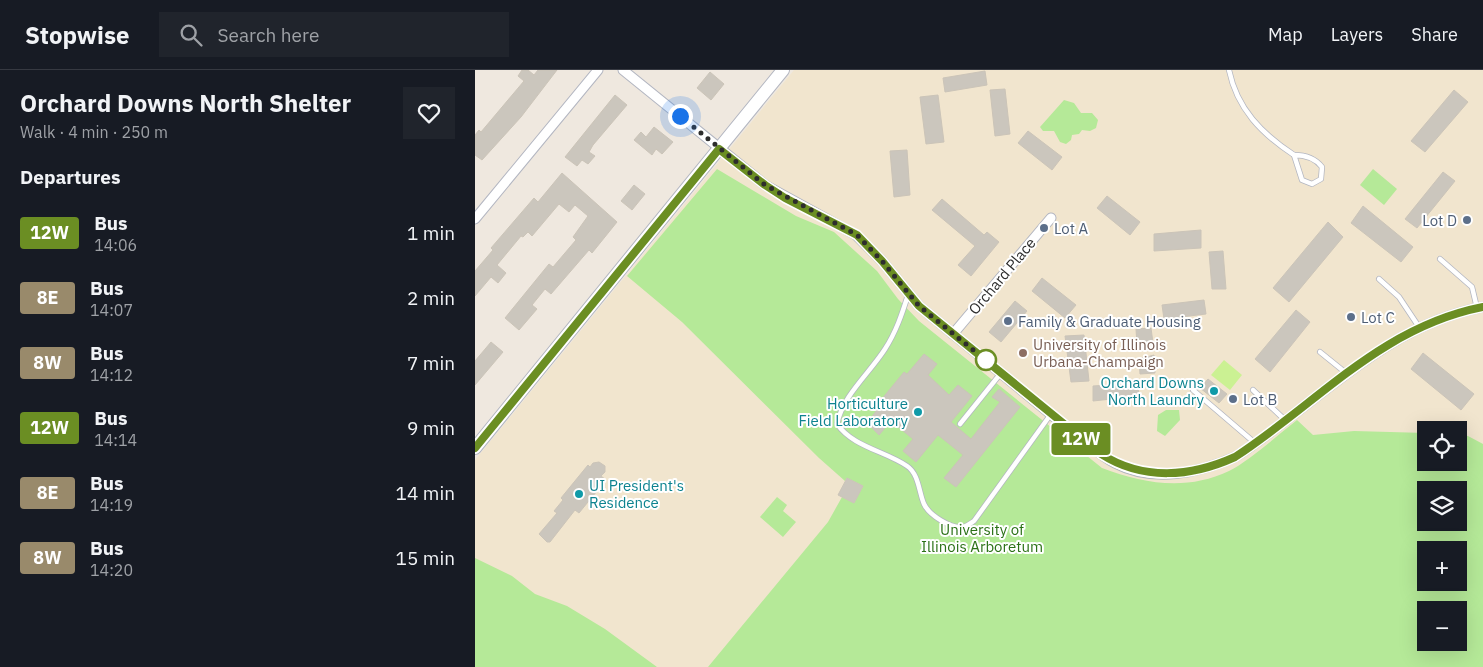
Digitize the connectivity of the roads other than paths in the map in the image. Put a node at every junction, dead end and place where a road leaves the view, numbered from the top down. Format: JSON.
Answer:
{"nodes":[{"id":1,"x":598,"y":70,"type":"edge"},
{"id":2,"x":623,"y":70,"type":"edge"},
{"id":3,"x":783,"y":70,"type":"edge"},
{"id":4,"x":1229,"y":70,"type":"edge"},
{"id":5,"x":719,"y":149,"type":"junction"},
{"id":6,"x":1294,"y":155,"type":"junction"},
{"id":7,"x":1051,"y":218,"type":"dead end"},
{"id":8,"x":475,"y":219,"type":"edge"},
{"id":9,"x":1440,"y":259,"type":"dead end"},
{"id":10,"x":1379,"y":279,"type":"dead end"},
{"id":11,"x":908,"y":295,"type":"junction"},
{"id":12,"x":1480,"y":308,"type":"edge"},
{"id":13,"x":1419,"y":327,"type":"junction"},
{"id":14,"x":953,"y":334,"type":"junction"},
{"id":15,"x":1320,"y":352,"type":"dead end"},
{"id":16,"x":1001,"y":373,"type":"junction"},
{"id":17,"x":1346,"y":373,"type":"junction"},
{"id":18,"x":1193,"y":390,"type":"dead end"},
{"id":19,"x":1253,"y":390,"type":"dead end"},
{"id":20,"x":1051,"y":414,"type":"junction"},
{"id":21,"x":1285,"y":420,"type":"junction"},
{"id":22,"x":959,"y":424,"type":"dead end"},
{"id":23,"x":1255,"y":443,"type":"junction"},
{"id":24,"x":475,"y":448,"type":"edge"}],
"edges":[{"from":1,"to":8,"type":"street"},
{"from":2,"to":5,"type":"street"},
{"from":3,"to":5,"type":"main road"},
{"from":4,"to":6,"type":"lane"},
{"from":5,"to":11,"type":"street"},
{"from":5,"to":24,"type":"main road"},
{"from":6,"to":6,"type":"lane"},
{"from":7,"to":14,"type":"street","name":"Orchard Place"},
{"from":9,"to":12,"type":"lane"},
{"from":10,"to":13,"type":"lane"},
{"from":11,"to":14,"type":"street"},
{"from":11,"to":20,"type":"lane"},
{"from":12,"to":13,"type":"street"},
{"from":13,"to":17,"type":"street"},
{"from":14,"to":16,"type":"street"},
{"from":15,"to":17,"type":"lane"},
{"from":16,"to":20,"type":"street"},
{"from":16,"to":22,"type":"lane"},
{"from":17,"to":21,"type":"street"},
{"from":18,"to":23,"type":"lane"},
{"from":19,"to":21,"type":"lane"},
{"from":20,"to":23,"type":"street"},
{"from":21,"to":23,"type":"street"}]}
